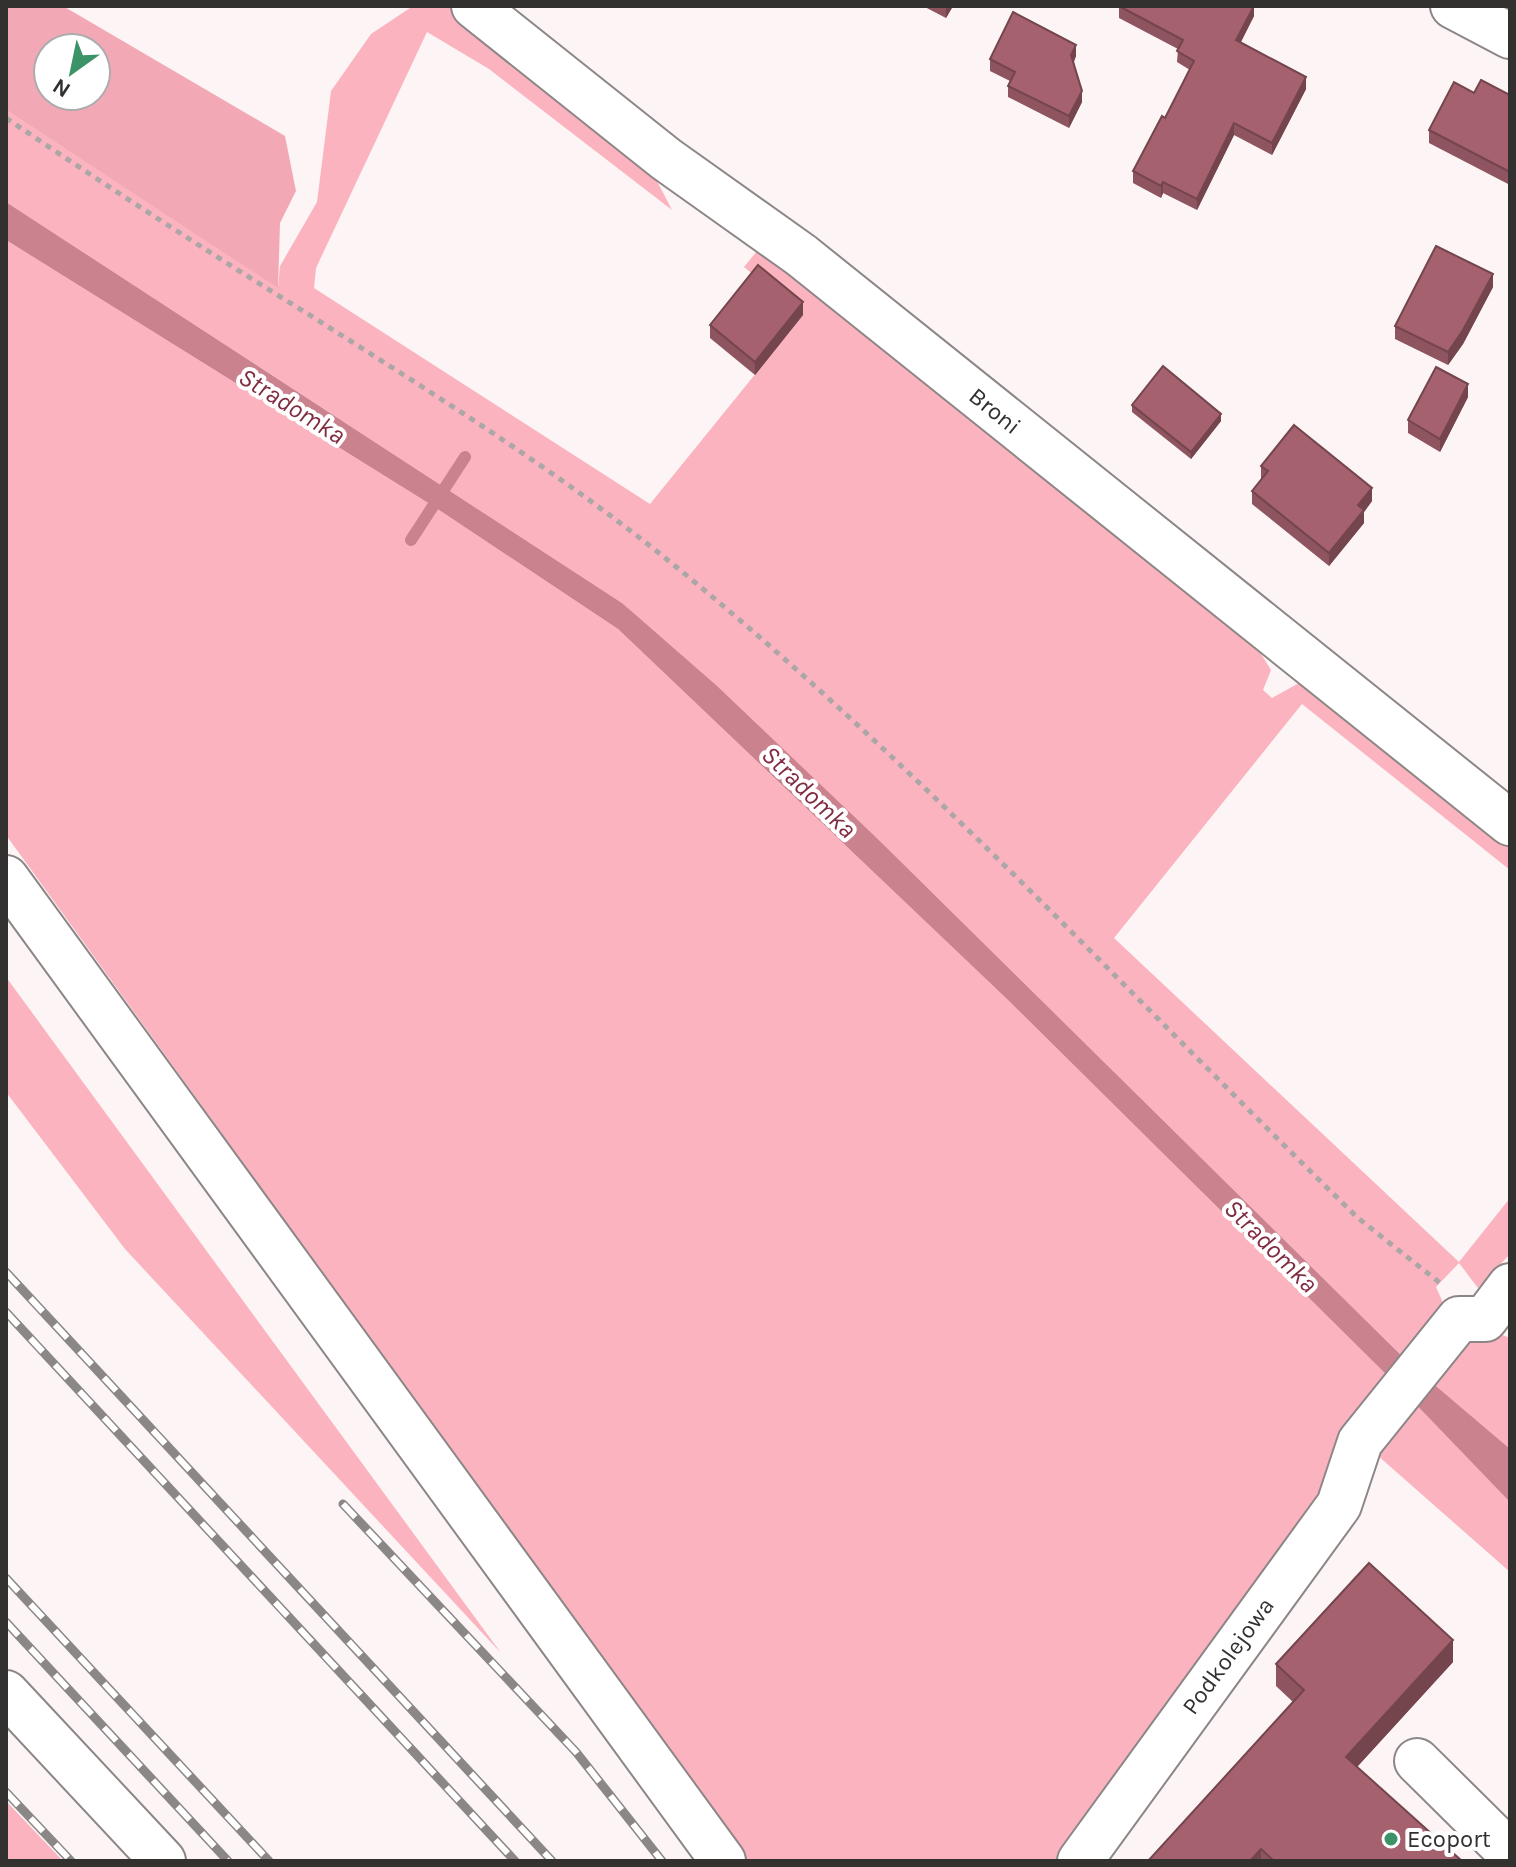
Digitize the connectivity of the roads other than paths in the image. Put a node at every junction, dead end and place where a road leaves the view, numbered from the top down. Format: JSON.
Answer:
{"nodes":[{"id":1,"x":474,"y":6,"type":"edge"},
{"id":2,"x":1453,"y":6,"type":"edge"},
{"id":3,"x":1510,"y":36,"type":"edge"},
{"id":4,"x":1510,"y":823,"type":"edge"},
{"id":5,"x":6,"y":878,"type":"edge"},
{"id":6,"x":1484,"y":1308,"type":"edge"},
{"id":7,"x":6,"y":1693,"type":"edge"},
{"id":8,"x":1417,"y":1761,"type":"dead end"},
{"id":9,"x":1510,"y":1853,"type":"edge"},
{"id":10,"x":163,"y":1861,"type":"edge"},
{"id":11,"x":723,"y":1861,"type":"edge"},
{"id":12,"x":1080,"y":1861,"type":"edge"}],
"edges":[{"from":1,"to":4,"type":"street","name":"Broni"},
{"from":2,"to":3,"type":"street"},
{"from":5,"to":11,"type":"street"},
{"from":6,"to":12,"type":"street","name":"Podkolejowa"},
{"from":7,"to":10,"type":"street"},
{"from":8,"to":9,"type":"street"}]}
